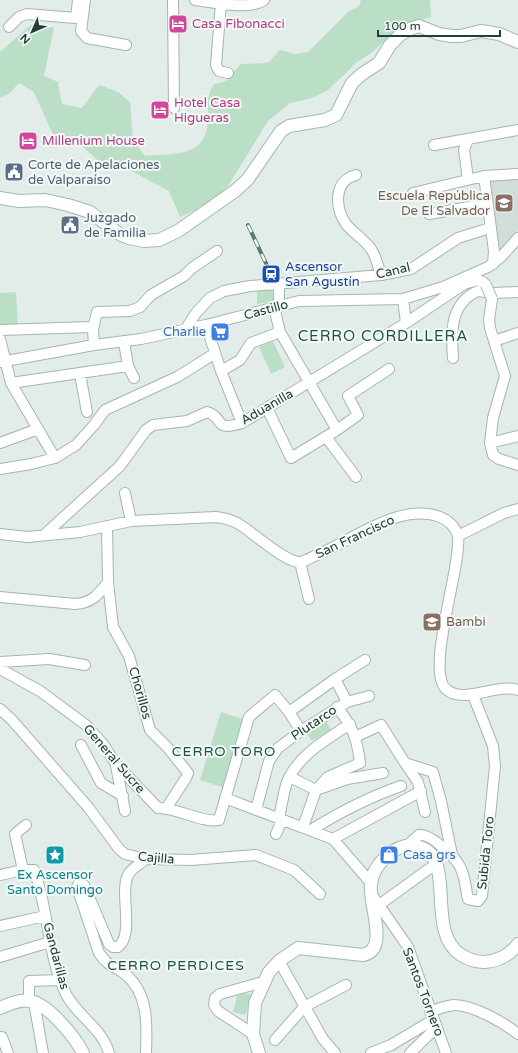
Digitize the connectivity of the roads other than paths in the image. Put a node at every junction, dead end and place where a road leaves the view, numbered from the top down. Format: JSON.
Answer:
{"nodes":[{"id":1,"x":78,"y":0,"type":"edge"},
{"id":2,"x":85,"y":0,"type":"edge"},
{"id":3,"x":173,"y":0,"type":"edge"},
{"id":4,"x":195,"y":0,"type":"edge"},
{"id":5,"x":264,"y":0,"type":"edge"},
{"id":6,"x":221,"y":3,"type":"junction"},
{"id":7,"x":9,"y":27,"type":"dead end"},
{"id":8,"x":518,"y":42,"type":"edge"},
{"id":9,"x":126,"y":45,"type":"dead end"},
{"id":10,"x":228,"y":73,"type":"dead end"},
{"id":11,"x":174,"y":108,"type":"dead end"},
{"id":12,"x":518,"y":130,"type":"edge"},
{"id":13,"x":468,"y":139,"type":"junction"},
{"id":14,"x":434,"y":145,"type":"dead end"},
{"id":15,"x":518,"y":174,"type":"edge"},
{"id":16,"x":356,"y":175,"type":"dead end"},
{"id":17,"x":484,"y":176,"type":"junction"},
{"id":18,"x":468,"y":179,"type":"junction"},
{"id":19,"x":413,"y":193,"type":"dead end"},
{"id":20,"x":0,"y":198,"type":"edge"},
{"id":21,"x":487,"y":204,"type":"junction"},
{"id":22,"x":429,"y":214,"type":"dead end"},
{"id":23,"x":490,"y":228,"type":"junction"},
{"id":24,"x":518,"y":238,"type":"edge"},
{"id":25,"x":217,"y":251,"type":"dead end"},
{"id":26,"x":493,"y":264,"type":"junction"},
{"id":27,"x":381,"y":275,"type":"junction"},
{"id":28,"x":279,"y":283,"type":"junction"},
{"id":29,"x":444,"y":292,"type":"junction"},
{"id":30,"x":518,"y":292,"type":"edge"},
{"id":31,"x":403,"y":299,"type":"junction"},
{"id":32,"x":277,"y":306,"type":"junction"},
{"id":33,"x":406,"y":323,"type":"junction"},
{"id":34,"x":206,"y":325,"type":"junction"},
{"id":35,"x":93,"y":329,"type":"junction"},
{"id":36,"x":0,"y":330,"type":"edge"},
{"id":37,"x":185,"y":330,"type":"junction"},
{"id":38,"x":280,"y":332,"type":"junction"},
{"id":39,"x":518,"y":333,"type":"edge"},
{"id":40,"x":0,"y":339,"type":"edge"},
{"id":41,"x":494,"y":341,"type":"junction"},
{"id":42,"x":124,"y":342,"type":"junction"},
{"id":43,"x":94,"y":345,"type":"junction"},
{"id":44,"x":214,"y":354,"type":"junction"},
{"id":45,"x":453,"y":358,"type":"dead end"},
{"id":46,"x":3,"y":362,"type":"edge"},
{"id":47,"x":128,"y":366,"type":"junction"},
{"id":48,"x":389,"y":369,"type":"dead end"},
{"id":49,"x":221,"y":371,"type":"junction"},
{"id":50,"x":80,"y":374,"type":"junction"},
{"id":51,"x":134,"y":378,"type":"dead end"},
{"id":52,"x":309,"y":382,"type":"junction"},
{"id":53,"x":11,"y":383,"type":"junction"},
{"id":54,"x":267,"y":408,"type":"junction"},
{"id":55,"x":87,"y":412,"type":"dead end"},
{"id":56,"x":242,"y":423,"type":"junction"},
{"id":57,"x":38,"y":429,"type":"junction"},
{"id":58,"x":337,"y":430,"type":"junction"},
{"id":59,"x":518,"y":436,"type":"edge"},
{"id":60,"x":326,"y":437,"type":"junction"},
{"id":61,"x":0,"y":443,"type":"edge"},
{"id":62,"x":490,"y":443,"type":"junction"},
{"id":63,"x":55,"y":458,"type":"junction"},
{"id":64,"x":518,"y":465,"type":"edge"},
{"id":65,"x":0,"y":469,"type":"edge"},
{"id":66,"x":356,"y":477,"type":"dead end"},
{"id":67,"x":125,"y":493,"type":"dead end"},
{"id":68,"x":518,"y":509,"type":"edge"},
{"id":69,"x":131,"y":521,"type":"junction"},
{"id":70,"x":107,"y":526,"type":"junction"},
{"id":71,"x":0,"y":534,"type":"edge"},
{"id":72,"x":44,"y":535,"type":"junction"},
{"id":73,"x":458,"y":536,"type":"junction"},
{"id":74,"x":300,"y":562,"type":"junction"},
{"id":75,"x":108,"y":582,"type":"junction"},
{"id":76,"x":0,"y":597,"type":"edge"},
{"id":77,"x":309,"y":599,"type":"dead end"},
{"id":78,"x":365,"y":660,"type":"dead end"},
{"id":79,"x":0,"y":662,"type":"edge"},
{"id":80,"x":86,"y":665,"type":"dead end"},
{"id":81,"x":0,"y":669,"type":"edge"},
{"id":82,"x":335,"y":679,"type":"junction"},
{"id":83,"x":518,"y":690,"type":"edge"},
{"id":84,"x":473,"y":695,"type":"junction"},
{"id":85,"x":369,"y":696,"type":"dead end"},
{"id":86,"x":0,"y":701,"type":"edge"},
{"id":87,"x":346,"y":702,"type":"junction"},
{"id":88,"x":337,"y":708,"type":"junction"},
{"id":89,"x":2,"y":711,"type":"edge"},
{"id":90,"x":289,"y":712,"type":"junction"},
{"id":91,"x":350,"y":724,"type":"junction"},
{"id":92,"x":301,"y":731,"type":"junction"},
{"id":93,"x":355,"y":737,"type":"junction"},
{"id":94,"x":81,"y":745,"type":"dead end"},
{"id":95,"x":405,"y":763,"type":"junction"},
{"id":96,"x":116,"y":764,"type":"junction"},
{"id":97,"x":383,"y":773,"type":"dead end"},
{"id":98,"x":290,"y":777,"type":"junction"},
{"id":99,"x":401,"y":786,"type":"dead end"},
{"id":100,"x":316,"y":790,"type":"junction"},
{"id":101,"x":421,"y":791,"type":"junction"},
{"id":102,"x":123,"y":796,"type":"junction"},
{"id":103,"x":225,"y":798,"type":"junction"},
{"id":104,"x":166,"y":808,"type":"junction"},
{"id":105,"x":256,"y":810,"type":"junction"},
{"id":106,"x":126,"y":811,"type":"dead end"},
{"id":107,"x":425,"y":812,"type":"dead end"},
{"id":108,"x":280,"y":819,"type":"junction"},
{"id":109,"x":26,"y":825,"type":"dead end"},
{"id":110,"x":307,"y":828,"type":"junction"},
{"id":111,"x":276,"y":834,"type":"dead end"},
{"id":112,"x":332,"y":839,"type":"junction"},
{"id":113,"x":408,"y":845,"type":"junction"},
{"id":114,"x":452,"y":855,"type":"junction"},
{"id":115,"x":146,"y":859,"type":"junction"},
{"id":116,"x":437,"y":863,"type":"junction"},
{"id":117,"x":23,"y":870,"type":"junction"},
{"id":118,"x":0,"y":875,"type":"edge"},
{"id":119,"x":371,"y":888,"type":"junction"},
{"id":120,"x":320,"y":894,"type":"dead end"},
{"id":121,"x":379,"y":905,"type":"junction"},
{"id":122,"x":45,"y":916,"type":"junction"},
{"id":123,"x":0,"y":926,"type":"edge"},
{"id":124,"x":50,"y":942,"type":"junction"},
{"id":125,"x":518,"y":944,"type":"edge"},
{"id":126,"x":0,"y":957,"type":"edge"},
{"id":127,"x":279,"y":961,"type":"junction"},
{"id":128,"x":60,"y":980,"type":"junction"},
{"id":129,"x":263,"y":982,"type":"junction"},
{"id":130,"x":346,"y":985,"type":"dead end"},
{"id":131,"x":31,"y":1001,"type":"junction"},
{"id":132,"x":304,"y":1007,"type":"junction"},
{"id":133,"x":0,"y":1008,"type":"edge"},
{"id":134,"x":433,"y":1020,"type":"junction"},
{"id":135,"x":253,"y":1034,"type":"junction"},
{"id":136,"x":518,"y":1034,"type":"edge"},
{"id":137,"x":2,"y":1037,"type":"dead end"},
{"id":138,"x":274,"y":1040,"type":"dead end"},
{"id":139,"x":8,"y":1053,"type":"edge"},
{"id":140,"x":43,"y":1053,"type":"edge"},
{"id":141,"x":83,"y":1053,"type":"edge"},
{"id":142,"x":109,"y":1053,"type":"edge"},
{"id":143,"x":146,"y":1053,"type":"edge"},
{"id":144,"x":259,"y":1053,"type":"edge"},
{"id":145,"x":335,"y":1053,"type":"edge"},
{"id":146,"x":371,"y":1053,"type":"edge"},
{"id":147,"x":410,"y":1053,"type":"edge"},
{"id":148,"x":446,"y":1053,"type":"edge"}],
"edges":[{"from":1,"to":7,"type":"street"},
{"from":2,"to":9,"type":"street"},
{"from":3,"to":11,"type":"street"},
{"from":4,"to":6,"type":"street"},
{"from":5,"to":6,"type":"street"},
{"from":6,"to":10,"type":"street"},
{"from":8,"to":20,"type":"street"},
{"from":12,"to":13,"type":"street"},
{"from":13,"to":14,"type":"street"},
{"from":13,"to":18,"type":"street"},
{"from":15,"to":17,"type":"street"},
{"from":16,"to":27,"type":"street"},
{"from":17,"to":18,"type":"street"},
{"from":17,"to":21,"type":"street"},
{"from":18,"to":19,"type":"street"},
{"from":21,"to":22,"type":"street"},
{"from":21,"to":23,"type":"street"},
{"from":23,"to":26,"type":"street"},
{"from":23,"to":27,"type":"street","name":"Canal"},
{"from":24,"to":26,"type":"street","name":"Castillo"},
{"from":25,"to":35,"type":"street"},
{"from":26,"to":29,"type":"street","name":"Castillo"},
{"from":27,"to":28,"type":"street","name":"Canal"},
{"from":28,"to":32,"type":"street"},
{"from":28,"to":37,"type":"street","name":"Canal"},
{"from":29,"to":31,"type":"street","name":"Castillo"},
{"from":29,"to":33,"type":"street","name":"Aduanilla"},
{"from":29,"to":41,"type":"street","name":"Aduanilla","bridge":true},
{"from":30,"to":45,"type":"street"},
{"from":31,"to":32,"type":"street","name":"Castillo"},
{"from":31,"to":33,"type":"street"},
{"from":32,"to":34,"type":"street","name":"Castillo"},
{"from":32,"to":38,"type":"street"},
{"from":33,"to":52,"type":"street","name":"Aduanilla"},
{"from":34,"to":37,"type":"street","name":"Castillo"},
{"from":34,"to":44,"type":"street"},
{"from":35,"to":36,"type":"street"},
{"from":35,"to":43,"type":"street"},
{"from":37,"to":42,"type":"street","name":"Castillo"},
{"from":38,"to":49,"type":"street"},
{"from":38,"to":52,"type":"street"},
{"from":39,"to":41,"type":"street"},
{"from":40,"to":46,"type":"street"},
{"from":41,"to":62,"type":"street"},
{"from":42,"to":43,"type":"street","name":"Castillo"},
{"from":42,"to":47,"type":"street"},
{"from":43,"to":46,"type":"street","name":"Castillo"},
{"from":44,"to":49,"type":"street"},
{"from":44,"to":63,"type":"street"},
{"from":46,"to":53,"type":"street"},
{"from":47,"to":50,"type":"street"},
{"from":47,"to":51,"type":"street"},
{"from":48,"to":58,"type":"street"},
{"from":49,"to":56,"type":"street"},
{"from":50,"to":53,"type":"street"},
{"from":50,"to":55,"type":"street"},
{"from":52,"to":54,"type":"street","name":"Aduanilla"},
{"from":52,"to":58,"type":"street"},
{"from":53,"to":57,"type":"street"},
{"from":54,"to":56,"type":"street","name":"Aduanilla"},
{"from":54,"to":60,"type":"street"},
{"from":56,"to":72,"type":"street","name":"Aduanilla"},
{"from":57,"to":61,"type":"street"},
{"from":57,"to":63,"type":"street"},
{"from":58,"to":60,"type":"street"},
{"from":59,"to":62,"type":"street"},
{"from":60,"to":66,"type":"street"},
{"from":62,"to":64,"type":"street"},
{"from":63,"to":65,"type":"street"},
{"from":67,"to":69,"type":"street"},
{"from":68,"to":73,"type":"street"},
{"from":69,"to":70,"type":"street","name":"San Francisco"},
{"from":69,"to":74,"type":"street","name":"San Francisco"},
{"from":70,"to":72,"type":"street","name":"San Francisco"},
{"from":70,"to":75,"type":"street"},
{"from":71,"to":72,"type":"street","name":"San Francisco"},
{"from":73,"to":74,"type":"street","name":"San Francisco"},
{"from":73,"to":84,"type":"street"},
{"from":74,"to":77,"type":"street"},
{"from":75,"to":76,"type":"street"},
{"from":75,"to":104,"type":"street","name":"Chorillos"},
{"from":78,"to":82,"type":"street"},
{"from":79,"to":80,"type":"street"},
{"from":81,"to":96,"type":"street","name":"General Sucre"},
{"from":82,"to":87,"type":"street"},
{"from":82,"to":90,"type":"street"},
{"from":83,"to":84,"type":"street"},
{"from":84,"to":114,"type":"street","name":"Subida Toro"},
{"from":85,"to":87,"type":"street","name":"Plutarco"},
{"from":86,"to":89,"type":"street"},
{"from":87,"to":88,"type":"street","name":"Plutarco"},
{"from":88,"to":91,"type":"street"},
{"from":88,"to":92,"type":"street","name":"Plutarco"},
{"from":89,"to":115,"type":"street","name":"Cajilla"},
{"from":90,"to":92,"type":"street"},
{"from":90,"to":103,"type":"street"},
{"from":91,"to":93,"type":"street"},
{"from":91,"to":98,"type":"street"},
{"from":92,"to":105,"type":"street","name":"Plutarco"},
{"from":93,"to":95,"type":"street"},
{"from":93,"to":100,"type":"street"},
{"from":94,"to":102,"type":"street"},
{"from":95,"to":101,"type":"street"},
{"from":95,"to":114,"type":"street"},
{"from":96,"to":102,"type":"street"},
{"from":96,"to":104,"type":"street","name":"General Sucre"},
{"from":97,"to":100,"type":"street"},
{"from":98,"to":100,"type":"street"},
{"from":98,"to":108,"type":"street"},
{"from":99,"to":110,"type":"street"},
{"from":100,"to":110,"type":"street"},
{"from":101,"to":107,"type":"street"},
{"from":101,"to":112,"type":"street"},
{"from":102,"to":106,"type":"street"},
{"from":103,"to":104,"type":"street"},
{"from":103,"to":105,"type":"street"},
{"from":105,"to":108,"type":"street"},
{"from":108,"to":110,"type":"street"},
{"from":108,"to":111,"type":"street"},
{"from":109,"to":117,"type":"street"},
{"from":110,"to":112,"type":"street"},
{"from":112,"to":119,"type":"street"},
{"from":113,"to":114,"type":"street","name":"Subida Toro"},
{"from":113,"to":116,"type":"street"},
{"from":113,"to":119,"type":"street"},
{"from":115,"to":120,"type":"street","name":"Cajilla"},
{"from":115,"to":143,"type":"street"},
{"from":116,"to":121,"type":"street"},
{"from":116,"to":125,"type":"street"},
{"from":117,"to":118,"type":"street"},
{"from":117,"to":122,"type":"street","name":"Gandarillas"},
{"from":119,"to":121,"type":"street","name":"Santos Tornero"},
{"from":119,"to":127,"type":"street"},
{"from":121,"to":134,"type":"street","name":"Santos Tornero"},
{"from":122,"to":123,"type":"street"},
{"from":122,"to":124,"type":"street","name":"Gandarillas"},
{"from":124,"to":126,"type":"street"},
{"from":124,"to":128,"type":"street","name":"Gandarillas"},
{"from":127,"to":129,"type":"street"},
{"from":127,"to":132,"type":"street"},
{"from":128,"to":131,"type":"street"},
{"from":128,"to":142,"type":"street","name":"Gandarillas"},
{"from":129,"to":135,"type":"street"},
{"from":129,"to":135,"type":"street"},
{"from":130,"to":132,"type":"street"},
{"from":131,"to":133,"type":"street"},
{"from":131,"to":140,"type":"street"},
{"from":131,"to":141,"type":"street"},
{"from":132,"to":138,"type":"street"},
{"from":132,"to":145,"type":"street"},
{"from":134,"to":136,"type":"street"},
{"from":134,"to":146,"type":"street"},
{"from":134,"to":147,"type":"street"},
{"from":134,"to":148,"type":"street","name":"Santos Tornero"},
{"from":135,"to":144,"type":"street"},
{"from":137,"to":139,"type":"street"}]}
